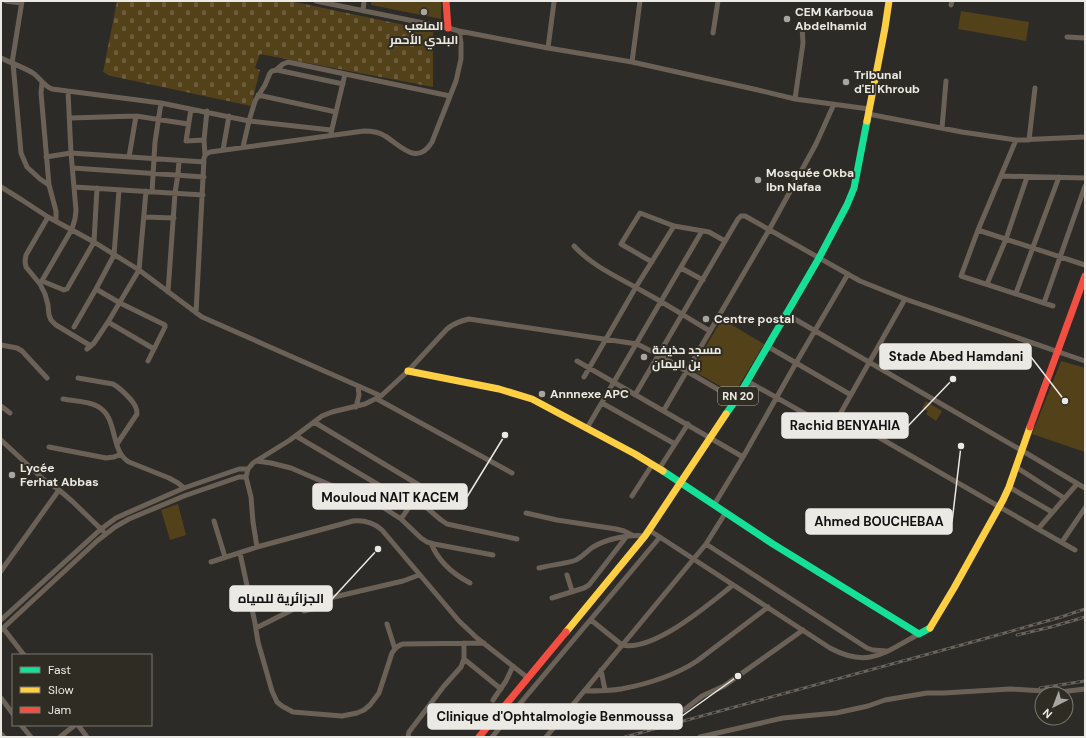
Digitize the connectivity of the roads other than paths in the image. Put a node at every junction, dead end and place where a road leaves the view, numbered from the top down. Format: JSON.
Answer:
{"nodes":[{"id":1,"x":6,"y":1,"type":"edge"},
{"id":2,"x":316,"y":1,"type":"edge"},
{"id":3,"x":364,"y":1,"type":"edge"},
{"id":4,"x":446,"y":1,"type":"edge"},
{"id":5,"x":640,"y":1,"type":"edge"},
{"id":6,"x":718,"y":1,"type":"edge"},
{"id":7,"x":889,"y":1,"type":"edge"},
{"id":8,"x":22,"y":2,"type":"edge"},
{"id":9,"x":554,"y":2,"type":"edge"},
{"id":10,"x":363,"y":11,"type":"junction"},
{"id":11,"x":802,"y":26,"type":"dead end"},
{"id":12,"x":448,"y":28,"type":"junction"},
{"id":13,"x":459,"y":31,"type":"junction"},
{"id":14,"x":713,"y":33,"type":"dead end"},
{"id":15,"x":1067,"y":37,"type":"dead end"},
{"id":16,"x":1085,"y":38,"type":"edge"},
{"id":17,"x":548,"y":48,"type":"junction"},
{"id":18,"x":1,"y":58,"type":"edge"},
{"id":19,"x":632,"y":62,"type":"junction"},
{"id":20,"x":12,"y":63,"type":"junction"},
{"id":21,"x":276,"y":70,"type":"junction"},
{"id":22,"x":345,"y":74,"type":"junction"},
{"id":23,"x":946,"y":81,"type":"dead end"},
{"id":24,"x":42,"y":82,"type":"junction"},
{"id":25,"x":343,"y":84,"type":"junction"},
{"id":26,"x":1035,"y":88,"type":"dead end"},
{"id":27,"x":68,"y":91,"type":"junction"},
{"id":28,"x":258,"y":95,"type":"junction"},
{"id":29,"x":450,"y":96,"type":"junction"},
{"id":30,"x":795,"y":99,"type":"junction"},
{"id":31,"x":161,"y":103,"type":"junction"},
{"id":32,"x":834,"y":104,"type":"junction"},
{"id":33,"x":191,"y":108,"type":"junction"},
{"id":34,"x":207,"y":111,"type":"junction"},
{"id":35,"x":336,"y":112,"type":"junction"},
{"id":36,"x":868,"y":112,"type":"junction"},
{"id":37,"x":136,"y":116,"type":"junction"},
{"id":38,"x":229,"y":116,"type":"junction"},
{"id":39,"x":70,"y":118,"type":"junction"},
{"id":40,"x":159,"y":119,"type":"junction"},
{"id":41,"x":249,"y":121,"type":"junction"},
{"id":42,"x":188,"y":124,"type":"junction"},
{"id":43,"x":942,"y":128,"type":"junction"},
{"id":44,"x":331,"y":133,"type":"junction"},
{"id":45,"x":1085,"y":137,"type":"edge"},
{"id":46,"x":204,"y":140,"type":"junction"},
{"id":47,"x":1016,"y":140,"type":"junction"},
{"id":48,"x":1029,"y":140,"type":"junction"},
{"id":49,"x":243,"y":147,"type":"junction"},
{"id":50,"x":223,"y":150,"type":"junction"},
{"id":51,"x":71,"y":154,"type":"junction"},
{"id":52,"x":205,"y":155,"type":"junction"},
{"id":53,"x":46,"y":157,"type":"junction"},
{"id":54,"x":129,"y":157,"type":"junction"},
{"id":55,"x":154,"y":159,"type":"junction"},
{"id":56,"x":179,"y":161,"type":"junction"},
{"id":57,"x":204,"y":162,"type":"junction"},
{"id":58,"x":73,"y":168,"type":"junction"},
{"id":59,"x":153,"y":174,"type":"junction"},
{"id":60,"x":178,"y":174,"type":"junction"},
{"id":61,"x":1001,"y":176,"type":"junction"},
{"id":62,"x":204,"y":177,"type":"junction"},
{"id":63,"x":1027,"y":177,"type":"junction"},
{"id":64,"x":1059,"y":177,"type":"junction"},
{"id":65,"x":1085,"y":178,"type":"edge"},
{"id":66,"x":48,"y":185,"type":"junction"},
{"id":67,"x":1085,"y":186,"type":"edge"},
{"id":68,"x":1,"y":187,"type":"edge"},
{"id":69,"x":74,"y":187,"type":"junction"},
{"id":70,"x":97,"y":188,"type":"junction"},
{"id":71,"x":119,"y":190,"type":"junction"},
{"id":72,"x":149,"y":192,"type":"junction"},
{"id":73,"x":175,"y":193,"type":"junction"},
{"id":74,"x":202,"y":195,"type":"junction"},
{"id":75,"x":48,"y":217,"type":"junction"},
{"id":76,"x":144,"y":217,"type":"junction"},
{"id":77,"x":174,"y":218,"type":"junction"},
{"id":78,"x":56,"y":221,"type":"junction"},
{"id":79,"x":674,"y":226,"type":"junction"},
{"id":80,"x":72,"y":229,"type":"junction"},
{"id":81,"x":769,"y":230,"type":"junction"},
{"id":82,"x":978,"y":230,"type":"junction"},
{"id":83,"x":702,"y":232,"type":"junction"},
{"id":84,"x":1006,"y":239,"type":"junction"},
{"id":85,"x":725,"y":241,"type":"junction"},
{"id":86,"x":94,"y":242,"type":"junction"},
{"id":87,"x":574,"y":246,"type":"dead end"},
{"id":88,"x":1033,"y":248,"type":"junction"},
{"id":89,"x":114,"y":255,"type":"junction"},
{"id":90,"x":1060,"y":257,"type":"junction"},
{"id":91,"x":819,"y":258,"type":"junction"},
{"id":92,"x":652,"y":262,"type":"junction"},
{"id":93,"x":1085,"y":265,"type":"edge"},
{"id":94,"x":681,"y":268,"type":"junction"},
{"id":95,"x":139,"y":270,"type":"junction"},
{"id":96,"x":848,"y":274,"type":"junction"},
{"id":97,"x":1085,"y":276,"type":"edge"},
{"id":98,"x":703,"y":280,"type":"junction"},
{"id":99,"x":41,"y":283,"type":"junction"},
{"id":100,"x":987,"y":284,"type":"junction"},
{"id":101,"x":636,"y":287,"type":"junction"},
{"id":102,"x":96,"y":289,"type":"junction"},
{"id":103,"x":168,"y":292,"type":"junction"},
{"id":104,"x":1016,"y":294,"type":"junction"},
{"id":105,"x":905,"y":299,"type":"junction"},
{"id":106,"x":661,"y":302,"type":"junction"},
{"id":107,"x":120,"y":303,"type":"junction"},
{"id":108,"x":1044,"y":303,"type":"junction"},
{"id":109,"x":1053,"y":306,"type":"dead end"},
{"id":110,"x":196,"y":313,"type":"junction"},
{"id":111,"x":786,"y":314,"type":"junction"},
{"id":112,"x":682,"y":315,"type":"junction"},
{"id":113,"x":108,"y":322,"type":"junction"},
{"id":114,"x":74,"y":327,"type":"dead end"},
{"id":115,"x":710,"y":331,"type":"junction"},
{"id":116,"x":815,"y":331,"type":"junction"},
{"id":117,"x":606,"y":340,"type":"junction"},
{"id":118,"x":637,"y":344,"type":"junction"},
{"id":119,"x":1,"y":345,"type":"edge"},
{"id":120,"x":767,"y":346,"type":"junction"},
{"id":121,"x":154,"y":349,"type":"junction"},
{"id":122,"x":1058,"y":351,"type":"junction"},
{"id":123,"x":659,"y":355,"type":"junction"},
{"id":124,"x":148,"y":361,"type":"dead end"},
{"id":125,"x":577,"y":361,"type":"dead end"},
{"id":126,"x":1085,"y":361,"type":"edge"},
{"id":127,"x":870,"y":362,"type":"junction"},
{"id":128,"x":796,"y":363,"type":"junction"},
{"id":129,"x":589,"y":368,"type":"junction"},
{"id":130,"x":408,"y":371,"type":"junction"},
{"id":131,"x":686,"y":371,"type":"junction"},
{"id":132,"x":584,"y":377,"type":"dead end"},
{"id":133,"x":47,"y":378,"type":"dead end"},
{"id":134,"x":78,"y":378,"type":"dead end"},
{"id":135,"x":747,"y":381,"type":"junction"},
{"id":136,"x":614,"y":383,"type":"junction"},
{"id":137,"x":358,"y":386,"type":"junction"},
{"id":138,"x":635,"y":395,"type":"junction"},
{"id":139,"x":851,"y":395,"type":"junction"},
{"id":140,"x":776,"y":397,"type":"junction"},
{"id":141,"x":379,"y":398,"type":"junction"},
{"id":142,"x":63,"y":400,"type":"dead end"},
{"id":143,"x":736,"y":400,"type":"junction"},
{"id":144,"x":602,"y":403,"type":"junction"},
{"id":145,"x":1,"y":406,"type":"edge"},
{"id":146,"x":356,"y":407,"type":"junction"},
{"id":147,"x":664,"y":410,"type":"junction"},
{"id":148,"x":10,"y":413,"type":"dead end"},
{"id":149,"x":840,"y":415,"type":"junction"},
{"id":150,"x":314,"y":422,"type":"junction"},
{"id":151,"x":688,"y":424,"type":"junction"},
{"id":152,"x":587,"y":428,"type":"junction"},
{"id":153,"x":296,"y":436,"type":"junction"},
{"id":154,"x":710,"y":437,"type":"junction"},
{"id":155,"x":1,"y":440,"type":"edge"},
{"id":156,"x":117,"y":444,"type":"junction"},
{"id":157,"x":675,"y":444,"type":"junction"},
{"id":158,"x":49,"y":447,"type":"dead end"},
{"id":159,"x":1021,"y":450,"type":"junction"},
{"id":160,"x":121,"y":454,"type":"junction"},
{"id":161,"x":743,"y":457,"type":"junction"},
{"id":162,"x":256,"y":461,"type":"junction"},
{"id":163,"x":656,"y":467,"type":"junction"},
{"id":164,"x":1016,"y":468,"type":"junction"},
{"id":165,"x":248,"y":469,"type":"junction"},
{"id":166,"x":512,"y":472,"type":"dead end"},
{"id":167,"x":246,"y":477,"type":"junction"},
{"id":168,"x":680,"y":482,"type":"junction"},
{"id":169,"x":1077,"y":484,"type":"junction"},
{"id":170,"x":1009,"y":487,"type":"junction"},
{"id":171,"x":184,"y":488,"type":"junction"},
{"id":172,"x":1085,"y":488,"type":"edge"},
{"id":173,"x":59,"y":490,"type":"junction"},
{"id":174,"x":632,"y":496,"type":"dead end"},
{"id":175,"x":1064,"y":498,"type":"junction"},
{"id":176,"x":412,"y":502,"type":"junction"},
{"id":177,"x":714,"y":505,"type":"junction"},
{"id":178,"x":1000,"y":506,"type":"junction"},
{"id":179,"x":1085,"y":508,"type":"edge"},
{"id":180,"x":726,"y":512,"type":"junction"},
{"id":181,"x":1052,"y":512,"type":"junction"},
{"id":182,"x":526,"y":513,"type":"dead end"},
{"id":183,"x":401,"y":519,"type":"junction"},
{"id":184,"x":214,"y":521,"type":"dead end"},
{"id":185,"x":1038,"y":528,"type":"junction"},
{"id":186,"x":102,"y":529,"type":"junction"},
{"id":187,"x":647,"y":533,"type":"junction"},
{"id":188,"x":105,"y":534,"type":"junction"},
{"id":189,"x":629,"y":536,"type":"junction"},
{"id":190,"x":660,"y":537,"type":"junction"},
{"id":191,"x":518,"y":539,"type":"dead end"},
{"id":192,"x":1062,"y":542,"type":"junction"},
{"id":193,"x":431,"y":543,"type":"junction"},
{"id":194,"x":706,"y":544,"type":"junction"},
{"id":195,"x":257,"y":547,"type":"junction"},
{"id":196,"x":1075,"y":550,"type":"dead end"},
{"id":197,"x":240,"y":553,"type":"junction"},
{"id":198,"x":493,"y":556,"type":"dead end"},
{"id":199,"x":225,"y":557,"type":"junction"},
{"id":200,"x":694,"y":559,"type":"junction"},
{"id":201,"x":211,"y":562,"type":"dead end"},
{"id":202,"x":539,"y":568,"type":"dead end"},
{"id":203,"x":1,"y":571,"type":"edge"},
{"id":204,"x":419,"y":575,"type":"junction"},
{"id":205,"x":567,"y":575,"type":"dead end"},
{"id":206,"x":470,"y":583,"type":"dead end"},
{"id":207,"x":733,"y":585,"type":"junction"},
{"id":208,"x":572,"y":591,"type":"junction"},
{"id":209,"x":552,"y":598,"type":"dead end"},
{"id":210,"x":317,"y":601,"type":"junction"},
{"id":211,"x":301,"y":604,"type":"junction"},
{"id":212,"x":768,"y":607,"type":"junction"},
{"id":213,"x":1,"y":620,"type":"edge"},
{"id":214,"x":591,"y":620,"type":"junction"},
{"id":215,"x":387,"y":624,"type":"dead end"},
{"id":216,"x":256,"y":628,"type":"junction"},
{"id":217,"x":2,"y":629,"type":"edge"},
{"id":218,"x":803,"y":630,"type":"junction"},
{"id":219,"x":919,"y":634,"type":"junction"},
{"id":220,"x":484,"y":643,"type":"junction"},
{"id":221,"x":464,"y":644,"type":"junction"},
{"id":222,"x":622,"y":645,"type":"junction"},
{"id":223,"x":395,"y":649,"type":"junction"},
{"id":224,"x":887,"y":651,"type":"junction"},
{"id":225,"x":23,"y":654,"type":"edge"},
{"id":226,"x":464,"y":659,"type":"junction"},
{"id":227,"x":513,"y":666,"type":"junction"},
{"id":228,"x":601,"y":670,"type":"junction"},
{"id":229,"x":528,"y":678,"type":"junction"},
{"id":230,"x":501,"y":689,"type":"junction"},
{"id":231,"x":1085,"y":689,"type":"edge"},
{"id":232,"x":605,"y":690,"type":"junction"},
{"id":233,"x":584,"y":691,"type":"junction"},
{"id":234,"x":517,"y":692,"type":"junction"},
{"id":235,"x":524,"y":697,"type":"junction"},
{"id":236,"x":1,"y":698,"type":"edge"},
{"id":237,"x":493,"y":700,"type":"dead end"},
{"id":238,"x":684,"y":710,"type":"dead end"},
{"id":239,"x":12,"y":713,"type":"edge"},
{"id":240,"x":22,"y":726,"type":"edge"},
{"id":241,"x":76,"y":726,"type":"edge"},
{"id":242,"x":78,"y":726,"type":"edge"},
{"id":243,"x":1,"y":734,"type":"edge"},
{"id":244,"x":4,"y":737,"type":"edge"},
{"id":245,"x":31,"y":737,"type":"edge"},
{"id":246,"x":60,"y":737,"type":"edge"},
{"id":247,"x":87,"y":737,"type":"edge"},
{"id":248,"x":408,"y":737,"type":"edge"},
{"id":249,"x":479,"y":737,"type":"edge"},
{"id":250,"x":492,"y":737,"type":"edge"},
{"id":251,"x":546,"y":737,"type":"edge"},
{"id":252,"x":700,"y":737,"type":"edge"}],
"edges":[{"from":1,"to":8,"type":"street"},
{"from":2,"to":10,"type":"street"},
{"from":3,"to":10,"type":"street"},
{"from":4,"to":12,"type":"street"},
{"from":5,"to":19,"type":"street"},
{"from":6,"to":14,"type":"street"},
{"from":7,"to":36,"type":"street","number":"RN 20"},
{"from":8,"to":20,"type":"street"},
{"from":9,"to":17,"type":"street"},
{"from":10,"to":12,"type":"street"},
{"from":11,"to":30,"type":"street"},
{"from":12,"to":13,"type":"street"},
{"from":13,"to":17,"type":"street"},
{"from":13,"to":29,"type":"street"},
{"from":15,"to":16,"type":"street"},
{"from":17,"to":19,"type":"street"},
{"from":18,"to":20,"type":"street"},
{"from":19,"to":30,"type":"street"},
{"from":20,"to":24,"type":"street"},
{"from":20,"to":66,"type":"street"},
{"from":21,"to":22,"type":"street"},
{"from":21,"to":25,"type":"street"},
{"from":21,"to":28,"type":"street"},
{"from":22,"to":25,"type":"street"},
{"from":22,"to":29,"type":"street"},
{"from":23,"to":43,"type":"street"},
{"from":24,"to":27,"type":"street"},
{"from":24,"to":53,"type":"street"},
{"from":25,"to":35,"type":"street"},
{"from":26,"to":48,"type":"street"},
{"from":27,"to":31,"type":"street"},
{"from":27,"to":39,"type":"street"},
{"from":28,"to":35,"type":"street"},
{"from":28,"to":41,"type":"street"},
{"from":29,"to":44,"type":"street"},
{"from":30,"to":32,"type":"street"},
{"from":31,"to":33,"type":"street"},
{"from":31,"to":40,"type":"street"},
{"from":32,"to":36,"type":"street"},
{"from":32,"to":81,"type":"street"},
{"from":33,"to":34,"type":"street"},
{"from":33,"to":42,"type":"street"},
{"from":34,"to":38,"type":"street"},
{"from":34,"to":46,"type":"street"},
{"from":35,"to":44,"type":"street"},
{"from":36,"to":43,"type":"street"},
{"from":36,"to":91,"type":"street","number":"RN 20"},
{"from":37,"to":39,"type":"street"},
{"from":37,"to":40,"type":"street"},
{"from":37,"to":54,"type":"street"},
{"from":38,"to":41,"type":"street"},
{"from":38,"to":50,"type":"street"},
{"from":39,"to":51,"type":"street"},
{"from":40,"to":42,"type":"street"},
{"from":40,"to":55,"type":"street"},
{"from":41,"to":44,"type":"street"},
{"from":41,"to":49,"type":"street"},
{"from":42,"to":46,"type":"street"},
{"from":43,"to":47,"type":"street"},
{"from":44,"to":49,"type":"street"},
{"from":45,"to":48,"type":"street"},
{"from":46,"to":52,"type":"street"},
{"from":47,"to":48,"type":"street"},
{"from":47,"to":61,"type":"street"},
{"from":49,"to":50,"type":"street"},
{"from":50,"to":52,"type":"street"},
{"from":51,"to":53,"type":"street"},
{"from":51,"to":54,"type":"street"},
{"from":51,"to":58,"type":"street"},
{"from":52,"to":57,"type":"street"},
{"from":53,"to":66,"type":"street"},
{"from":54,"to":55,"type":"street"},
{"from":55,"to":56,"type":"street"},
{"from":55,"to":59,"type":"street"},
{"from":56,"to":57,"type":"street"},
{"from":56,"to":60,"type":"street"},
{"from":57,"to":62,"type":"street"},
{"from":58,"to":59,"type":"street"},
{"from":58,"to":69,"type":"street"},
{"from":59,"to":60,"type":"street"},
{"from":59,"to":72,"type":"street"},
{"from":60,"to":62,"type":"street"},
{"from":60,"to":73,"type":"street"},
{"from":61,"to":63,"type":"street"},
{"from":61,"to":82,"type":"street"},
{"from":62,"to":74,"type":"street"},
{"from":63,"to":64,"type":"street"},
{"from":63,"to":84,"type":"street"},
{"from":64,"to":65,"type":"street"},
{"from":64,"to":88,"type":"street"},
{"from":66,"to":78,"type":"street"},
{"from":67,"to":90,"type":"street"},
{"from":68,"to":75,"type":"street"},
{"from":69,"to":70,"type":"street"},
{"from":69,"to":80,"type":"street"},
{"from":70,"to":71,"type":"street"},
{"from":70,"to":86,"type":"street"},
{"from":71,"to":72,"type":"street"},
{"from":71,"to":89,"type":"street"},
{"from":72,"to":73,"type":"street"},
{"from":72,"to":76,"type":"street"},
{"from":73,"to":74,"type":"street"},
{"from":73,"to":77,"type":"street"},
{"from":74,"to":110,"type":"street"},
{"from":75,"to":78,"type":"street"},
{"from":75,"to":99,"type":"street"},
{"from":76,"to":77,"type":"street"},
{"from":76,"to":95,"type":"street"},
{"from":77,"to":103,"type":"street"},
{"from":78,"to":80,"type":"street"},
{"from":79,"to":83,"type":"street"},
{"from":79,"to":92,"type":"street"},
{"from":79,"to":92,"type":"street"},
{"from":80,"to":86,"type":"street"},
{"from":80,"to":99,"type":"street"},
{"from":81,"to":85,"type":"street"},
{"from":81,"to":91,"type":"street"},
{"from":81,"to":115,"type":"street"},
{"from":82,"to":84,"type":"street"},
{"from":82,"to":100,"type":"street"},
{"from":83,"to":85,"type":"street"},
{"from":83,"to":94,"type":"street"},
{"from":84,"to":88,"type":"street"},
{"from":84,"to":100,"type":"street"},
{"from":85,"to":98,"type":"street"},
{"from":86,"to":89,"type":"street"},
{"from":86,"to":99,"type":"street"},
{"from":87,"to":101,"type":"street"},
{"from":88,"to":90,"type":"street"},
{"from":88,"to":104,"type":"street"},
{"from":89,"to":95,"type":"street"},
{"from":89,"to":102,"type":"street"},
{"from":90,"to":93,"type":"street"},
{"from":90,"to":108,"type":"street"},
{"from":91,"to":96,"type":"street"},
{"from":91,"to":111,"type":"street","number":"RN 20"},
{"from":92,"to":101,"type":"street"},
{"from":94,"to":98,"type":"street"},
{"from":94,"to":106,"type":"street"},
{"from":95,"to":103,"type":"street"},
{"from":95,"to":107,"type":"street"},
{"from":96,"to":105,"type":"street"},
{"from":96,"to":116,"type":"street"},
{"from":97,"to":122,"type":"street"},
{"from":98,"to":112,"type":"street"},
{"from":99,"to":113,"type":"street"},
{"from":100,"to":104,"type":"street"},
{"from":101,"to":106,"type":"street"},
{"from":101,"to":117,"type":"street"},
{"from":102,"to":107,"type":"street"},
{"from":102,"to":114,"type":"street"},
{"from":103,"to":110,"type":"street"},
{"from":104,"to":108,"type":"street"},
{"from":105,"to":122,"type":"street"},
{"from":105,"to":127,"type":"street"},
{"from":106,"to":112,"type":"street"},
{"from":106,"to":118,"type":"street"},
{"from":107,"to":113,"type":"street"},
{"from":107,"to":121,"type":"street"},
{"from":108,"to":109,"type":"street"},
{"from":110,"to":137,"type":"street"},
{"from":111,"to":116,"type":"street"},
{"from":111,"to":120,"type":"street","number":"RN 20"},
{"from":112,"to":115,"type":"street"},
{"from":112,"to":123,"type":"street"},
{"from":113,"to":121,"type":"street"},
{"from":115,"to":131,"type":"street"},
{"from":116,"to":127,"type":"street"},
{"from":116,"to":128,"type":"street"},
{"from":117,"to":118,"type":"street"},
{"from":117,"to":129,"type":"street"},
{"from":117,"to":130,"type":"street"},
{"from":118,"to":123,"type":"street"},
{"from":118,"to":136,"type":"street"},
{"from":119,"to":133,"type":"street"},
{"from":120,"to":128,"type":"street"},
{"from":120,"to":135,"type":"street","number":"RN 20"},
{"from":121,"to":124,"type":"street"},
{"from":122,"to":126,"type":"street"},
{"from":122,"to":159,"type":"street"},
{"from":123,"to":131,"type":"street"},
{"from":123,"to":138,"type":"street"},
{"from":125,"to":129,"type":"street"},
{"from":127,"to":139,"type":"street"},
{"from":127,"to":159,"type":"street"},
{"from":128,"to":139,"type":"street"},
{"from":128,"to":140,"type":"street"},
{"from":129,"to":132,"type":"street"},
{"from":129,"to":136,"type":"street"},
{"from":130,"to":141,"type":"street"},
{"from":130,"to":152,"type":"street"},
{"from":131,"to":143,"type":"street"},
{"from":131,"to":147,"type":"street"},
{"from":134,"to":156,"type":"street"},
{"from":135,"to":140,"type":"street"},
{"from":135,"to":143,"type":"street","number":"RN 20"},
{"from":136,"to":138,"type":"street"},
{"from":136,"to":144,"type":"street"},
{"from":137,"to":141,"type":"street"},
{"from":137,"to":146,"type":"street"},
{"from":138,"to":147,"type":"street"},
{"from":139,"to":149,"type":"street"},
{"from":140,"to":149,"type":"street"},
{"from":140,"to":161,"type":"street"},
{"from":141,"to":146,"type":"street"},
{"from":141,"to":166,"type":"street"},
{"from":142,"to":156,"type":"street"},
{"from":143,"to":154,"type":"street","number":"RN 20"},
{"from":144,"to":152,"type":"street"},
{"from":144,"to":157,"type":"street"},
{"from":145,"to":148,"type":"street"},
{"from":146,"to":150,"type":"street"},
{"from":147,"to":151,"type":"street"},
{"from":149,"to":178,"type":"street"},
{"from":150,"to":153,"type":"street"},
{"from":150,"to":176,"type":"street"},
{"from":151,"to":154,"type":"street"},
{"from":151,"to":157,"type":"street"},
{"from":152,"to":163,"type":"street"},
{"from":153,"to":162,"type":"street"},
{"from":153,"to":176,"type":"street"},
{"from":154,"to":161,"type":"street"},
{"from":154,"to":168,"type":"street","number":"RN 20"},
{"from":155,"to":173,"type":"street"},
{"from":156,"to":160,"type":"street"},
{"from":157,"to":163,"type":"street"},
{"from":158,"to":160,"type":"street"},
{"from":159,"to":164,"type":"street"},
{"from":159,"to":169,"type":"street"},
{"from":160,"to":171,"type":"street"},
{"from":161,"to":177,"type":"street"},
{"from":162,"to":165,"type":"street"},
{"from":162,"to":183,"type":"street"},
{"from":163,"to":168,"type":"street"},
{"from":163,"to":174,"type":"street"},
{"from":164,"to":170,"type":"street"},
{"from":164,"to":175,"type":"street"},
{"from":165,"to":167,"type":"street"},
{"from":165,"to":171,"type":"street"},
{"from":167,"to":188,"type":"street"},
{"from":167,"to":195,"type":"street"},
{"from":168,"to":177,"type":"street"},
{"from":168,"to":187,"type":"street","number":"RN 20"},
{"from":169,"to":172,"type":"street"},
{"from":169,"to":175,"type":"street"},
{"from":170,"to":178,"type":"street"},
{"from":170,"to":181,"type":"street"},
{"from":171,"to":186,"type":"street"},
{"from":173,"to":186,"type":"street"},
{"from":173,"to":203,"type":"street"},
{"from":175,"to":181,"type":"street"},
{"from":176,"to":183,"type":"street"},
{"from":176,"to":191,"type":"street"},
{"from":177,"to":180,"type":"street"},
{"from":178,"to":185,"type":"street"},
{"from":178,"to":219,"type":"street"},
{"from":179,"to":192,"type":"street"},
{"from":180,"to":194,"type":"street"},
{"from":180,"to":219,"type":"street"},
{"from":181,"to":185,"type":"street"},
{"from":182,"to":189,"type":"street"},
{"from":183,"to":193,"type":"street"},
{"from":184,"to":199,"type":"street"},
{"from":185,"to":192,"type":"street"},
{"from":186,"to":188,"type":"street"},
{"from":186,"to":213,"type":"street"},
{"from":187,"to":189,"type":"street"},
{"from":187,"to":190,"type":"street"},
{"from":187,"to":229,"type":"street","number":"RN 20"},
{"from":188,"to":217,"type":"street"},
{"from":189,"to":202,"type":"street"},
{"from":189,"to":208,"type":"street"},
{"from":190,"to":200,"type":"street"},
{"from":190,"to":214,"type":"street"},
{"from":192,"to":196,"type":"street"},
{"from":193,"to":198,"type":"street"},
{"from":193,"to":206,"type":"street"},
{"from":194,"to":200,"type":"street"},
{"from":194,"to":224,"type":"street"},
{"from":195,"to":197,"type":"street"},
{"from":195,"to":204,"type":"street"},
{"from":197,"to":199,"type":"street"},
{"from":197,"to":216,"type":"street"},
{"from":199,"to":201,"type":"street"},
{"from":200,"to":207,"type":"street"},
{"from":200,"to":222,"type":"street"},
{"from":204,"to":210,"type":"street"},
{"from":204,"to":220,"type":"street"},
{"from":205,"to":208,"type":"street"},
{"from":207,"to":212,"type":"street"},
{"from":207,"to":222,"type":"street"},
{"from":208,"to":209,"type":"street"},
{"from":210,"to":211,"type":"street"},
{"from":210,"to":211,"type":"street"},
{"from":211,"to":216,"type":"street"},
{"from":212,"to":218,"type":"street"},
{"from":212,"to":232,"type":"street"},
{"from":214,"to":222,"type":"street"},
{"from":214,"to":235,"type":"street"},
{"from":215,"to":223,"type":"street"},
{"from":216,"to":223,"type":"street"},
{"from":217,"to":225,"type":"street"},
{"from":218,"to":224,"type":"street"},
{"from":218,"to":238,"type":"street"},
{"from":219,"to":224,"type":"street"},
{"from":220,"to":221,"type":"street"},
{"from":220,"to":227,"type":"street"},
{"from":221,"to":223,"type":"street"},
{"from":221,"to":226,"type":"street"},
{"from":222,"to":228,"type":"street"},
{"from":226,"to":230,"type":"street"},
{"from":226,"to":248,"type":"street"},
{"from":227,"to":229,"type":"street"},
{"from":227,"to":230,"type":"street"},
{"from":228,"to":232,"type":"street"},
{"from":228,"to":233,"type":"street"},
{"from":229,"to":234,"type":"street","number":"RN 20"},
{"from":230,"to":237,"type":"street"},
{"from":231,"to":252,"type":"street"},
{"from":232,"to":233,"type":"street"},
{"from":233,"to":251,"type":"street"},
{"from":234,"to":235,"type":"street"},
{"from":234,"to":249,"type":"street","number":"RN 20"},
{"from":235,"to":250,"type":"street"},
{"from":236,"to":239,"type":"street"},
{"from":240,"to":245,"type":"street"},
{"from":241,"to":246,"type":"street"},
{"from":242,"to":247,"type":"street"},
{"from":243,"to":244,"type":"street"}]}
